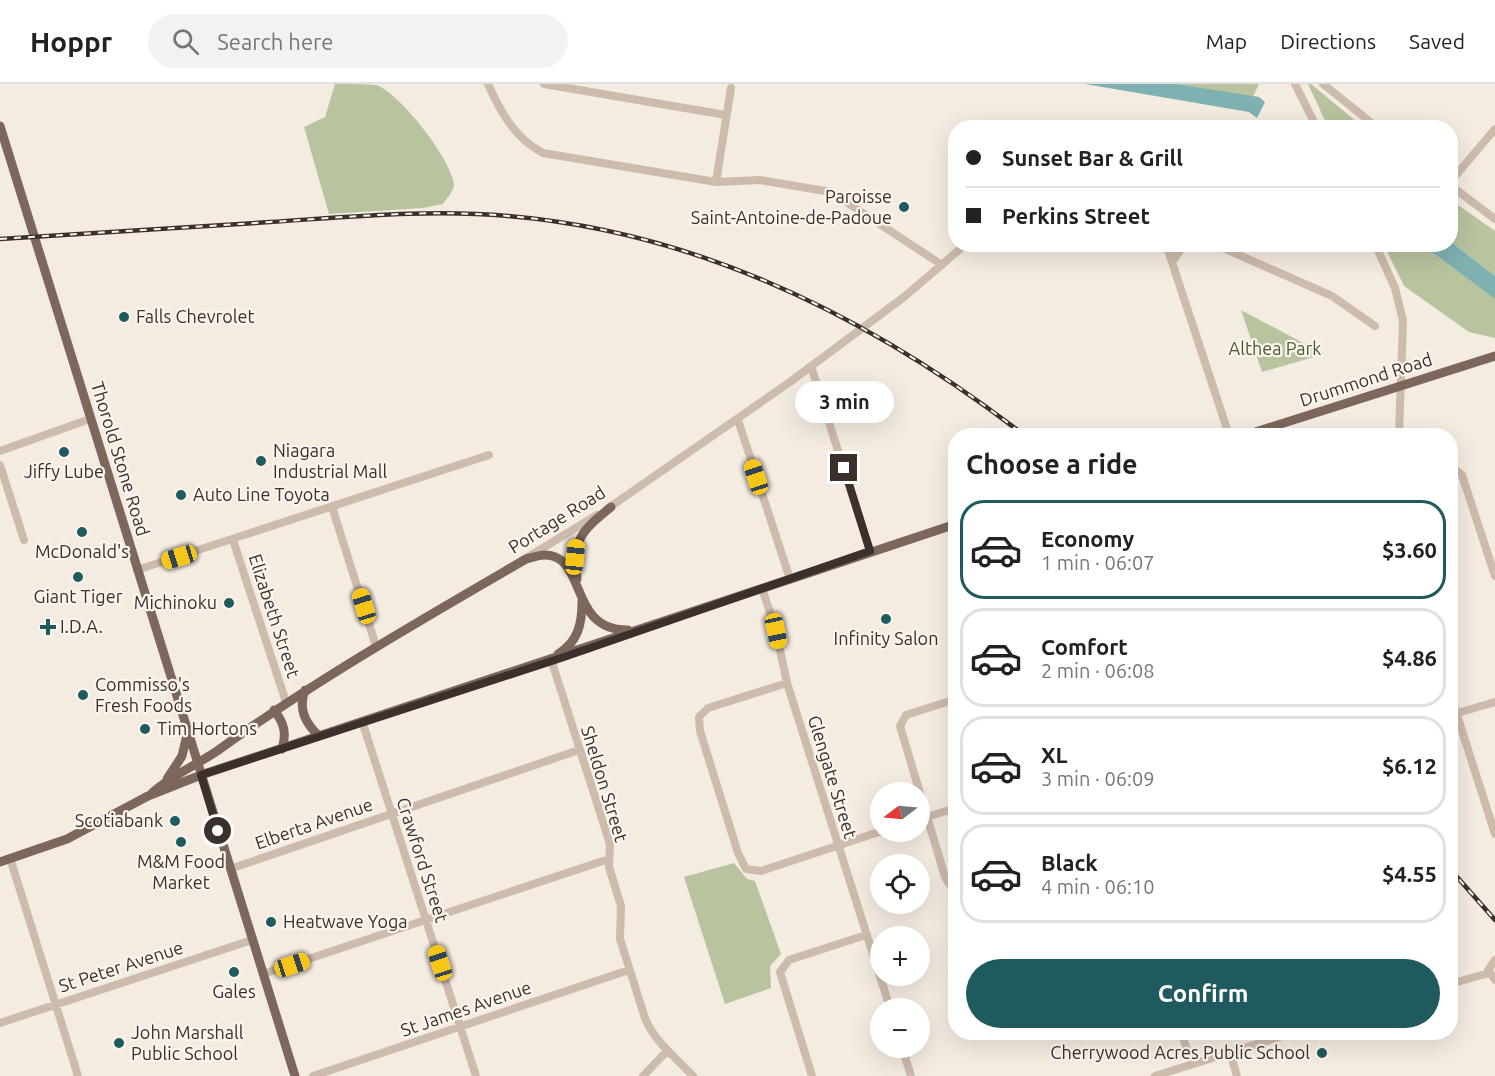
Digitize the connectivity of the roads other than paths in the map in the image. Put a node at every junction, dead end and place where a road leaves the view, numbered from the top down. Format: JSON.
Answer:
{"nodes":[{"id":1,"x":488,"y":84,"type":"edge"},
{"id":2,"x":544,"y":84,"type":"edge"},
{"id":3,"x":1294,"y":84,"type":"edge"},
{"id":4,"x":1323,"y":84,"type":"edge"},
{"id":5,"x":731,"y":87,"type":"dead end"},
{"id":6,"x":726,"y":115,"type":"junction"},
{"id":7,"x":1313,"y":120,"type":"edge"},
{"id":8,"x":1368,"y":120,"type":"edge"},
{"id":9,"x":0,"y":126,"type":"edge"},
{"id":10,"x":1495,"y":129,"type":"edge"},
{"id":11,"x":1458,"y":174,"type":"edge"},
{"id":12,"x":717,"y":182,"type":"junction"},
{"id":13,"x":1458,"y":190,"type":"edge"},
{"id":14,"x":1495,"y":219,"type":"edge"},
{"id":15,"x":957,"y":252,"type":"edge"},
{"id":16,"x":1169,"y":252,"type":"edge"},
{"id":17,"x":1179,"y":252,"type":"edge"},
{"id":18,"x":1232,"y":252,"type":"edge"},
{"id":19,"x":1378,"y":252,"type":"edge"},
{"id":20,"x":1173,"y":261,"type":"junction"},
{"id":21,"x":942,"y":265,"type":"junction"},
{"id":22,"x":1375,"y":326,"type":"dead end"},
{"id":23,"x":1495,"y":356,"type":"edge"},
{"id":24,"x":811,"y":366,"type":"junction"},
{"id":25,"x":1402,"y":386,"type":"junction"},
{"id":26,"x":90,"y":419,"type":"junction"},
{"id":27,"x":738,"y":420,"type":"junction"},
{"id":28,"x":1227,"y":428,"type":"edge"},
{"id":29,"x":1268,"y":428,"type":"edge"},
{"id":30,"x":1399,"y":428,"type":"edge"},
{"id":31,"x":0,"y":451,"type":"edge"},
{"id":32,"x":489,"y":455,"type":"dead end"},
{"id":33,"x":0,"y":465,"type":"edge"},
{"id":34,"x":1458,"y":470,"type":"edge"},
{"id":35,"x":332,"y":507,"type":"junction"},
{"id":36,"x":611,"y":507,"type":"junction"},
{"id":37,"x":948,"y":527,"type":"edge"},
{"id":38,"x":24,"y":540,"type":"dead end"},
{"id":39,"x":233,"y":540,"type":"junction"},
{"id":40,"x":870,"y":551,"type":"junction"},
{"id":41,"x":526,"y":559,"type":"junction"},
{"id":42,"x":137,"y":570,"type":"junction"},
{"id":43,"x":1495,"y":575,"type":"edge"},
{"id":44,"x":790,"y":579,"type":"junction"},
{"id":45,"x":577,"y":582,"type":"junction"},
{"id":46,"x":762,"y":588,"type":"junction"},
{"id":47,"x":582,"y":600,"type":"junction"},
{"id":48,"x":637,"y":630,"type":"junction"},
{"id":49,"x":376,"y":646,"type":"junction"},
{"id":50,"x":551,"y":659,"type":"junction"},
{"id":51,"x":787,"y":683,"type":"junction"},
{"id":52,"x":305,"y":690,"type":"junction"},
{"id":53,"x":286,"y":702,"type":"junction"},
{"id":54,"x":948,"y":702,"type":"edge"},
{"id":55,"x":1495,"y":702,"type":"edge"},
{"id":56,"x":274,"y":710,"type":"junction"},
{"id":57,"x":1458,"y":713,"type":"edge"},
{"id":58,"x":1458,"y":716,"type":"edge"},
{"id":59,"x":362,"y":721,"type":"junction"},
{"id":60,"x":187,"y":732,"type":"junction"},
{"id":61,"x":319,"y":736,"type":"junction"},
{"id":62,"x":282,"y":748,"type":"junction"},
{"id":63,"x":579,"y":750,"type":"junction"},
{"id":64,"x":197,"y":764,"type":"junction"},
{"id":65,"x":201,"y":775,"type":"junction"},
{"id":66,"x":166,"y":780,"type":"junction"},
{"id":67,"x":914,"y":782,"type":"edge"},
{"id":68,"x":148,"y":796,"type":"junction"},
{"id":69,"x":948,"y":810,"type":"edge"},
{"id":70,"x":391,"y":813,"type":"junction"},
{"id":71,"x":930,"y":816,"type":"edge"},
{"id":72,"x":1495,"y":834,"type":"edge"},
{"id":73,"x":870,"y":835,"type":"edge"},
{"id":74,"x":930,"y":837,"type":"edge"},
{"id":75,"x":838,"y":845,"type":"junction"},
{"id":76,"x":10,"y":858,"type":"junction"},
{"id":77,"x":609,"y":859,"type":"junction"},
{"id":78,"x":0,"y":862,"type":"edge"},
{"id":79,"x":230,"y":869,"type":"junction"},
{"id":80,"x":948,"y":882,"type":"edge"},
{"id":81,"x":426,"y":920,"type":"junction"},
{"id":82,"x":866,"y":935,"type":"junction"},
{"id":83,"x":252,"y":940,"type":"junction"},
{"id":84,"x":1495,"y":960,"type":"edge"},
{"id":85,"x":629,"y":970,"type":"junction"},
{"id":86,"x":263,"y":974,"type":"junction"},
{"id":87,"x":1492,"y":976,"type":"edge"},
{"id":88,"x":1458,"y":982,"type":"edge"},
{"id":89,"x":887,"y":998,"type":"edge"},
{"id":90,"x":56,"y":1004,"type":"junction"},
{"id":91,"x":0,"y":1023,"type":"edge"},
{"id":92,"x":460,"y":1027,"type":"junction"},
{"id":93,"x":1184,"y":1040,"type":"edge"},
{"id":94,"x":1270,"y":1040,"type":"edge"},
{"id":95,"x":667,"y":1051,"type":"junction"},
{"id":96,"x":1230,"y":1053,"type":"junction"},
{"id":97,"x":905,"y":1058,"type":"edge"},
{"id":98,"x":1192,"y":1064,"type":"junction"},
{"id":99,"x":78,"y":1076,"type":"edge"},
{"id":100,"x":295,"y":1076,"type":"edge"},
{"id":101,"x":313,"y":1076,"type":"edge"},
{"id":102,"x":476,"y":1076,"type":"edge"},
{"id":103,"x":643,"y":1076,"type":"edge"},
{"id":104,"x":693,"y":1076,"type":"edge"},
{"id":105,"x":812,"y":1076,"type":"edge"},
{"id":106,"x":911,"y":1076,"type":"edge"},
{"id":107,"x":1155,"y":1076,"type":"edge"},
{"id":108,"x":1237,"y":1076,"type":"edge"}],
"edges":[{"from":1,"to":12,"type":"street"},
{"from":2,"to":6,"type":"street"},
{"from":3,"to":7,"type":"street"},
{"from":4,"to":8,"type":"street"},
{"from":5,"to":6,"type":"street"},
{"from":6,"to":12,"type":"street"},
{"from":9,"to":26,"type":"main road","name":"Thorold Stone Road"},
{"from":10,"to":11,"type":"street"},
{"from":12,"to":21,"type":"street"},
{"from":13,"to":14,"type":"street"},
{"from":15,"to":21,"type":"street","name":"Portage Road"},
{"from":16,"to":20,"type":"street"},
{"from":17,"to":20,"type":"street"},
{"from":18,"to":22,"type":"street"},
{"from":19,"to":25,"type":"street"},
{"from":20,"to":28,"type":"street"},
{"from":21,"to":24,"type":"street","name":"Portage Road"},
{"from":23,"to":25,"type":"main road","name":"Drummond Road"},
{"from":24,"to":27,"type":"street","name":"Portage Road"},
{"from":24,"to":40,"type":"street"},
{"from":25,"to":29,"type":"main road","name":"Drummond Road"},
{"from":25,"to":30,"type":"street"},
{"from":26,"to":31,"type":"street"},
{"from":26,"to":42,"type":"main road","name":"Thorold Stone Road"},
{"from":27,"to":36,"type":"street","name":"Portage Road"},
{"from":27,"to":44,"type":"street"},
{"from":32,"to":35,"type":"street"},
{"from":33,"to":38,"type":"street"},
{"from":34,"to":43,"type":"street"},
{"from":35,"to":39,"type":"street"},
{"from":35,"to":49,"type":"street"},
{"from":36,"to":41,"type":"street","name":"Portage Road"},
{"from":36,"to":45,"type":"main road"},
{"from":37,"to":40,"type":"main road"},
{"from":39,"to":42,"type":"street"},
{"from":39,"to":53,"type":"street","name":"Elizabeth Street"},
{"from":40,"to":44,"type":"main road"},
{"from":41,"to":45,"type":"main road"},
{"from":41,"to":49,"type":"main road","name":"Portage Road"},
{"from":42,"to":60,"type":"main road","name":"Thorold Stone Road"},
{"from":44,"to":46,"type":"main road"},
{"from":45,"to":47,"type":"main road"},
{"from":46,"to":48,"type":"main road"},
{"from":46,"to":51,"type":"street","name":"Glengate Street"},
{"from":47,"to":48,"type":"main road"},
{"from":47,"to":50,"type":"main road"},
{"from":48,"to":50,"type":"main road"},
{"from":49,"to":52,"type":"main road","name":"Portage Road"},
{"from":50,"to":59,"type":"main road"},
{"from":50,"to":63,"type":"street","name":"Sheldon Street"},
{"from":51,"to":75,"type":"street","name":"Glengate Street"},
{"from":51,"to":75,"type":"street"},
{"from":52,"to":53,"type":"main road","name":"Portage Road"},
{"from":52,"to":61,"type":"main road"},
{"from":53,"to":56,"type":"main road","name":"Portage Road"},
{"from":54,"to":67,"type":"street"},
{"from":55,"to":57,"type":"street"},
{"from":56,"to":62,"type":"main road"},
{"from":56,"to":64,"type":"main road","name":"Portage Road"},
{"from":58,"to":72,"type":"street"},
{"from":59,"to":61,"type":"main road"},
{"from":59,"to":70,"type":"street","name":"Crawford Street"},
{"from":60,"to":64,"type":"main road","name":"Thorold Stone Road"},
{"from":60,"to":66,"type":"main road"},
{"from":61,"to":62,"type":"main road"},
{"from":62,"to":65,"type":"main road"},
{"from":63,"to":70,"type":"street","name":"Elberta Avenue"},
{"from":63,"to":77,"type":"street","name":"Sheldon Street"},
{"from":64,"to":65,"type":"main road","name":"Thorold Stone Road"},
{"from":64,"to":66,"type":"main road","name":"Portage Road"},
{"from":65,"to":68,"type":"main road","name":"Portage Road"},
{"from":65,"to":79,"type":"main road","name":"Thorold Stone Road"},
{"from":66,"to":68,"type":"main road","name":"Portage Road"},
{"from":68,"to":76,"type":"main road","name":"Portage Road"},
{"from":69,"to":71,"type":"street"},
{"from":70,"to":79,"type":"street","name":"Elberta Avenue"},
{"from":70,"to":81,"type":"street","name":"Crawford Street"},
{"from":73,"to":75,"type":"street"},
{"from":74,"to":80,"type":"street"},
{"from":75,"to":82,"type":"street","name":"Glengate Street"},
{"from":76,"to":78,"type":"main road","name":"Portage Road"},
{"from":76,"to":90,"type":"street"},
{"from":77,"to":81,"type":"street"},
{"from":77,"to":85,"type":"street","name":"Sheldon Street"},
{"from":79,"to":83,"type":"main road","name":"Thorold Stone Road"},
{"from":81,"to":86,"type":"street"},
{"from":81,"to":92,"type":"street","name":"Crawford Street"},
{"from":82,"to":89,"type":"street","name":"Glengate Street"},
{"from":82,"to":105,"type":"street"},
{"from":83,"to":86,"type":"main road","name":"Thorold Stone Road"},
{"from":83,"to":90,"type":"street","name":"St Peter Avenue"},
{"from":84,"to":87,"type":"street"},
{"from":85,"to":92,"type":"street","name":"St James Avenue"},
{"from":85,"to":95,"type":"street","name":"Sheldon Street"},
{"from":86,"to":100,"type":"main road","name":"Thorold Stone Road"},
{"from":87,"to":88,"type":"street"},
{"from":90,"to":91,"type":"street","name":"St Peter Avenue"},
{"from":90,"to":99,"type":"street"},
{"from":92,"to":101,"type":"street","name":"St James Avenue"},
{"from":92,"to":102,"type":"street","name":"Crawford Street"},
{"from":93,"to":98,"type":"street"},
{"from":94,"to":96,"type":"street"},
{"from":95,"to":103,"type":"street"},
{"from":95,"to":104,"type":"street","name":"Sheldon Street"},
{"from":96,"to":98,"type":"street"},
{"from":96,"to":108,"type":"street"},
{"from":97,"to":106,"type":"street"},
{"from":98,"to":107,"type":"street"}]}
